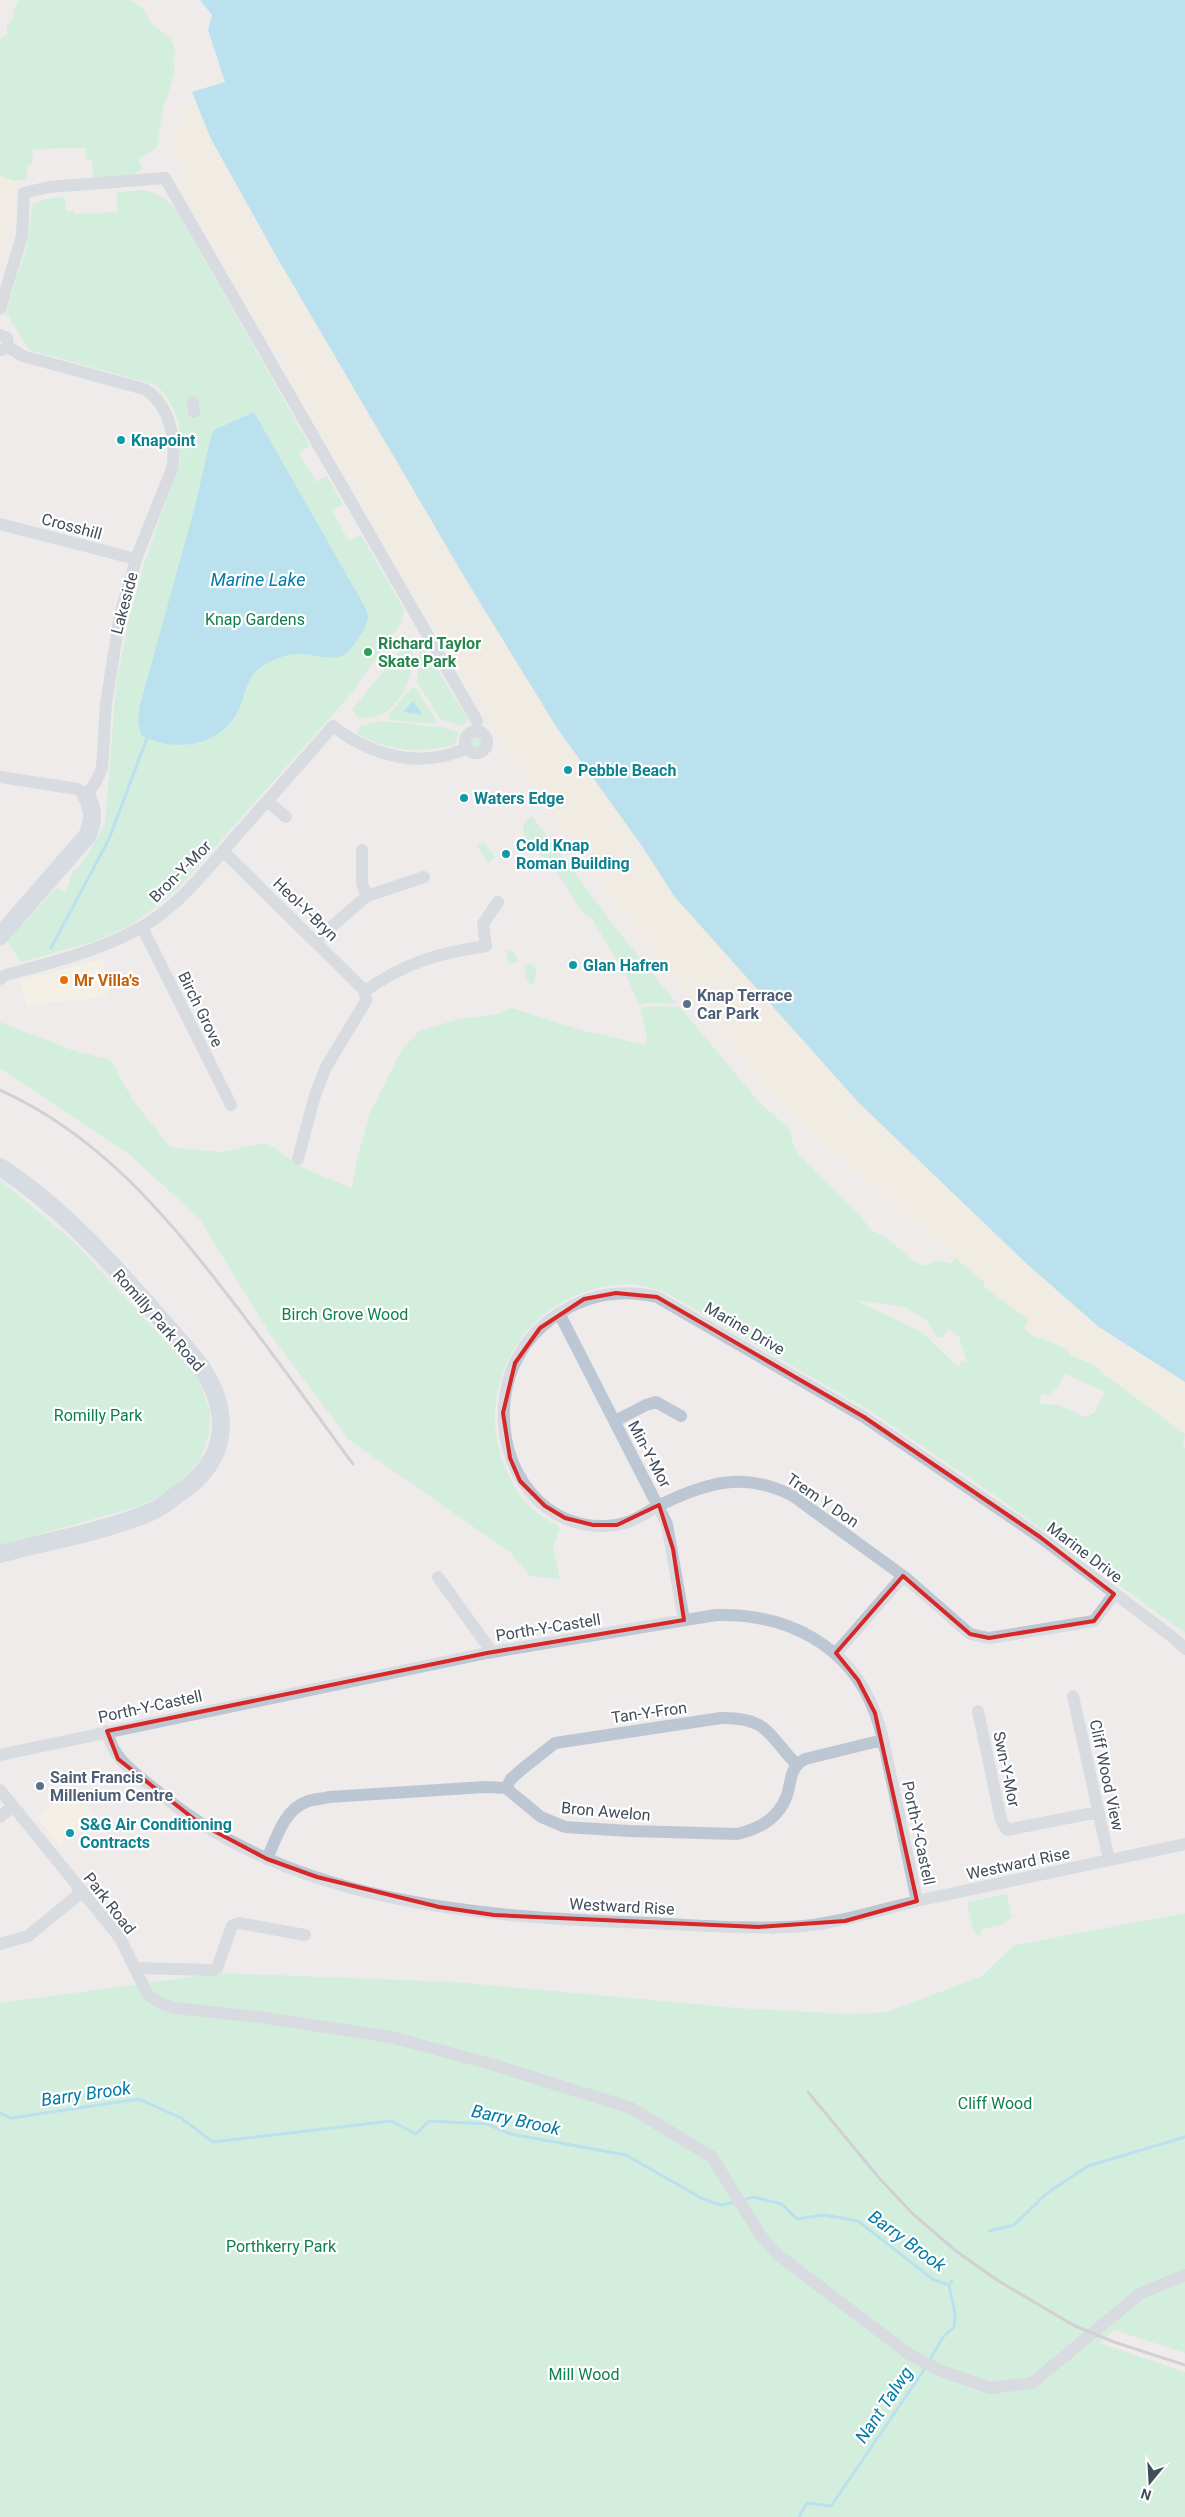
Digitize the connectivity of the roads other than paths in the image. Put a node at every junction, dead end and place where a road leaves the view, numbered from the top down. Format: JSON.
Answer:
{"nodes":[{"id":1,"x":0,"y":309,"type":"edge"},
{"id":2,"x":0,"y":335,"type":"edge"},
{"id":3,"x":4,"y":349,"type":"edge"},
{"id":4,"x":0,"y":524,"type":"edge"},
{"id":5,"x":136,"y":559,"type":"junction"},
{"id":6,"x":477,"y":721,"type":"dead end"},
{"id":7,"x":466,"y":749,"type":"dead end"},
{"id":8,"x":0,"y":777,"type":"edge"},
{"id":9,"x":86,"y":795,"type":"junction"},
{"id":10,"x":268,"y":800,"type":"junction"},
{"id":11,"x":286,"y":817,"type":"dead end"},
{"id":12,"x":362,"y":850,"type":"dead end"},
{"id":13,"x":223,"y":851,"type":"junction"},
{"id":14,"x":424,"y":877,"type":"dead end"},
{"id":15,"x":367,"y":896,"type":"junction"},
{"id":16,"x":498,"y":902,"type":"dead end"},
{"id":17,"x":142,"y":927,"type":"junction"},
{"id":18,"x":0,"y":936,"type":"edge"},
{"id":19,"x":316,"y":941,"type":"junction"},
{"id":20,"x":2,"y":974,"type":"edge"},
{"id":21,"x":365,"y":991,"type":"junction"},
{"id":22,"x":231,"y":1105,"type":"dead end"},
{"id":23,"x":298,"y":1159,"type":"dead end"},
{"id":24,"x":0,"y":1167,"type":"edge"},
{"id":25,"x":559,"y":1313,"type":"junction"},
{"id":26,"x":681,"y":1416,"type":"dead end"},
{"id":27,"x":615,"y":1421,"type":"junction"},
{"id":28,"x":659,"y":1505,"type":"junction"},
{"id":29,"x":0,"y":1554,"type":"edge"},
{"id":30,"x":903,"y":1576,"type":"junction"},
{"id":31,"x":438,"y":1577,"type":"dead end"},
{"id":32,"x":1114,"y":1594,"type":"junction"},
{"id":33,"x":684,"y":1620,"type":"junction"},
{"id":34,"x":1185,"y":1649,"type":"edge"},
{"id":35,"x":492,"y":1652,"type":"junction"},
{"id":36,"x":836,"y":1653,"type":"junction"},
{"id":37,"x":1073,"y":1696,"type":"dead end"},
{"id":38,"x":978,"y":1711,"type":"dead end"},
{"id":39,"x":107,"y":1731,"type":"junction"},
{"id":40,"x":883,"y":1740,"type":"junction"},
{"id":41,"x":0,"y":1755,"type":"edge"},
{"id":42,"x":796,"y":1764,"type":"junction"},
{"id":43,"x":506,"y":1788,"type":"junction"},
{"id":44,"x":0,"y":1790,"type":"edge"},
{"id":45,"x":13,"y":1806,"type":"junction"},
{"id":46,"x":1098,"y":1812,"type":"junction"},
{"id":47,"x":0,"y":1817,"type":"edge"},
{"id":48,"x":1185,"y":1844,"type":"edge"},
{"id":49,"x":267,"y":1859,"type":"junction"},
{"id":50,"x":1109,"y":1860,"type":"junction"},
{"id":51,"x":78,"y":1888,"type":"junction"},
{"id":52,"x":917,"y":1901,"type":"junction"},
{"id":53,"x":305,"y":1935,"type":"dead end"},
{"id":54,"x":0,"y":1944,"type":"edge"},
{"id":55,"x":135,"y":1968,"type":"junction"},
{"id":56,"x":1185,"y":2275,"type":"edge"}],
"edges":[{"from":1,"to":6,"type":"street"},
{"from":2,"to":3,"type":"street","name":"Lakeside"},
{"from":3,"to":5,"type":"street","name":"Lakeside"},
{"from":4,"to":5,"type":"street","name":"Crosshill"},
{"from":5,"to":9,"type":"street","name":"Lakeside"},
{"from":7,"to":10,"type":"street","name":"Bron-Y-Mor"},
{"from":8,"to":9,"type":"street"},
{"from":9,"to":18,"type":"street"},
{"from":10,"to":11,"type":"street"},
{"from":10,"to":13,"type":"street","name":"Bron-Y-Mor"},
{"from":12,"to":15,"type":"street"},
{"from":13,"to":17,"type":"street","name":"Bron-Y-Mor"},
{"from":13,"to":19,"type":"street","name":"Heol-Y-Bryn"},
{"from":14,"to":15,"type":"street"},
{"from":15,"to":19,"type":"street"},
{"from":16,"to":21,"type":"street"},
{"from":17,"to":20,"type":"street","name":"Bron-Y-Mor"},
{"from":17,"to":22,"type":"street","name":"Birch Grove"},
{"from":19,"to":21,"type":"street","name":"Heol-Y-Bryn"},
{"from":21,"to":23,"type":"street"},
{"from":24,"to":29,"type":"street","name":"Romilly Park Road"},
{"from":25,"to":27,"type":"street","name":"Min-Y-Mor"},
{"from":25,"to":28,"type":"street","name":"Marine Drive"},
{"from":25,"to":32,"type":"street","name":"Marine Drive"},
{"from":26,"to":27,"type":"street"},
{"from":27,"to":28,"type":"street","name":"Min-Y-Mor"},
{"from":28,"to":30,"type":"street","name":"Trem Y Don"},
{"from":28,"to":33,"type":"street","name":"Min-Y-Mor"},
{"from":30,"to":32,"type":"street","name":"Trem Y Don"},
{"from":30,"to":36,"type":"street"},
{"from":31,"to":35,"type":"street"},
{"from":32,"to":34,"type":"street","name":"Marine Drive"},
{"from":33,"to":35,"type":"street","name":"Porth-Y-Castell"},
{"from":33,"to":36,"type":"street","name":"Porth-Y-Castell"},
{"from":35,"to":39,"type":"street","name":"Porth-Y-Castell"},
{"from":36,"to":40,"type":"street","name":"Porth-Y-Castell"},
{"from":37,"to":46,"type":"street","name":"Cliff Wood View"},
{"from":38,"to":46,"type":"street","name":"Swn-Y-Mor"},
{"from":39,"to":41,"type":"street","name":"Porth-Y-Castell"},
{"from":39,"to":49,"type":"street","name":"Westward Rise"},
{"from":40,"to":42,"type":"street"},
{"from":40,"to":52,"type":"street","name":"Porth-Y-Castell"},
{"from":42,"to":43,"type":"street","name":"Tan-Y-Fron"},
{"from":42,"to":43,"type":"street","name":"Bron Awelon"},
{"from":43,"to":49,"type":"street"},
{"from":44,"to":45,"type":"street","name":"Park Road"},
{"from":45,"to":47,"type":"street"},
{"from":45,"to":51,"type":"street","name":"Park Road"},
{"from":46,"to":50,"type":"street","name":"Cliff Wood View"},
{"from":48,"to":50,"type":"street","name":"Westward Rise"},
{"from":49,"to":52,"type":"street","name":"Westward Rise"},
{"from":50,"to":52,"type":"street","name":"Westward Rise"},
{"from":51,"to":54,"type":"street"},
{"from":51,"to":55,"type":"street","name":"Park Road"},
{"from":53,"to":55,"type":"street"},
{"from":55,"to":56,"type":"street","name":"Park Road"}]}
